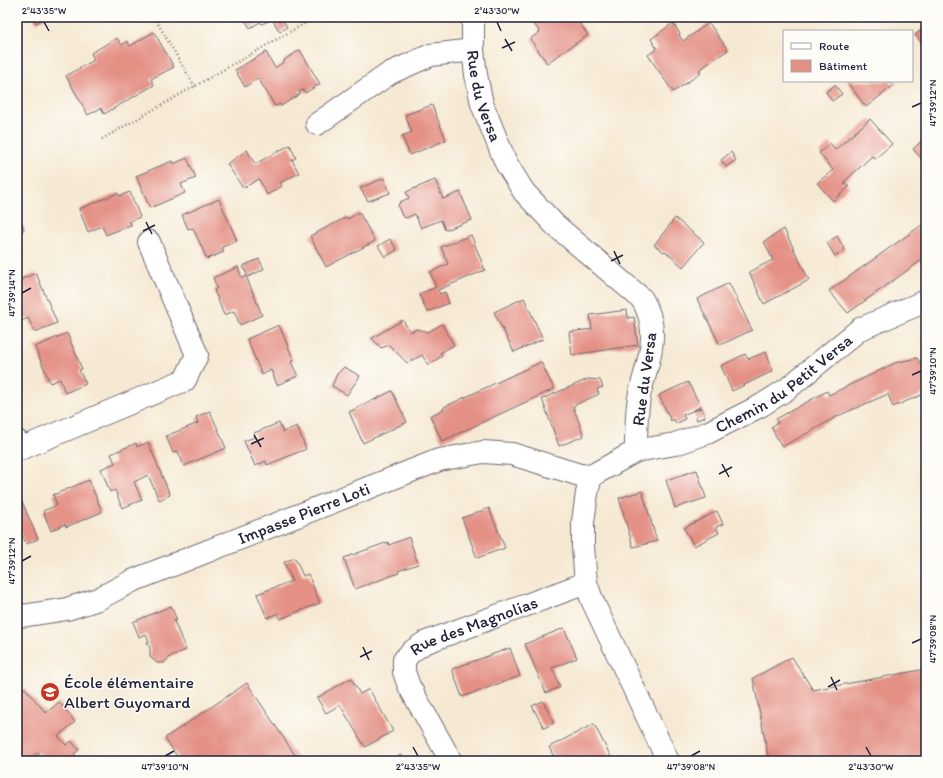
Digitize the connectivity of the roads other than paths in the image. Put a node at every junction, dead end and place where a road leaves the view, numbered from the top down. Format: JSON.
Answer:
{"nodes":[{"id":1,"x":474,"y":17,"type":"edge"},
{"id":2,"x":473,"y":50,"type":"junction"},
{"id":3,"x":317,"y":124,"type":"dead end"},
{"id":4,"x":149,"y":242,"type":"dead end"},
{"id":5,"x":926,"y":301,"type":"edge"},
{"id":6,"x":17,"y":441,"type":"edge"},
{"id":7,"x":636,"y":450,"type":"junction"},
{"id":8,"x":591,"y":476,"type":"junction"},
{"id":9,"x":586,"y":583,"type":"junction"},
{"id":10,"x":18,"y":616,"type":"edge"},
{"id":11,"x":451,"y":761,"type":"edge"},
{"id":12,"x":668,"y":761,"type":"edge"}],
"edges":[{"from":1,"to":2,"type":"street","name":"Rue du Versa"},
{"from":2,"to":3,"type":"street"},
{"from":2,"to":7,"type":"street","name":"Rue du Versa"},
{"from":4,"to":6,"type":"street"},
{"from":5,"to":7,"type":"street","name":"Chemin du Petit Versa"},
{"from":7,"to":8,"type":"street","name":"Rue du Versa"},
{"from":8,"to":9,"type":"street"},
{"from":8,"to":10,"type":"street","name":"Impasse Pierre Loti"},
{"from":9,"to":11,"type":"street","name":"Rue des Magnolias"},
{"from":9,"to":12,"type":"street"}]}
